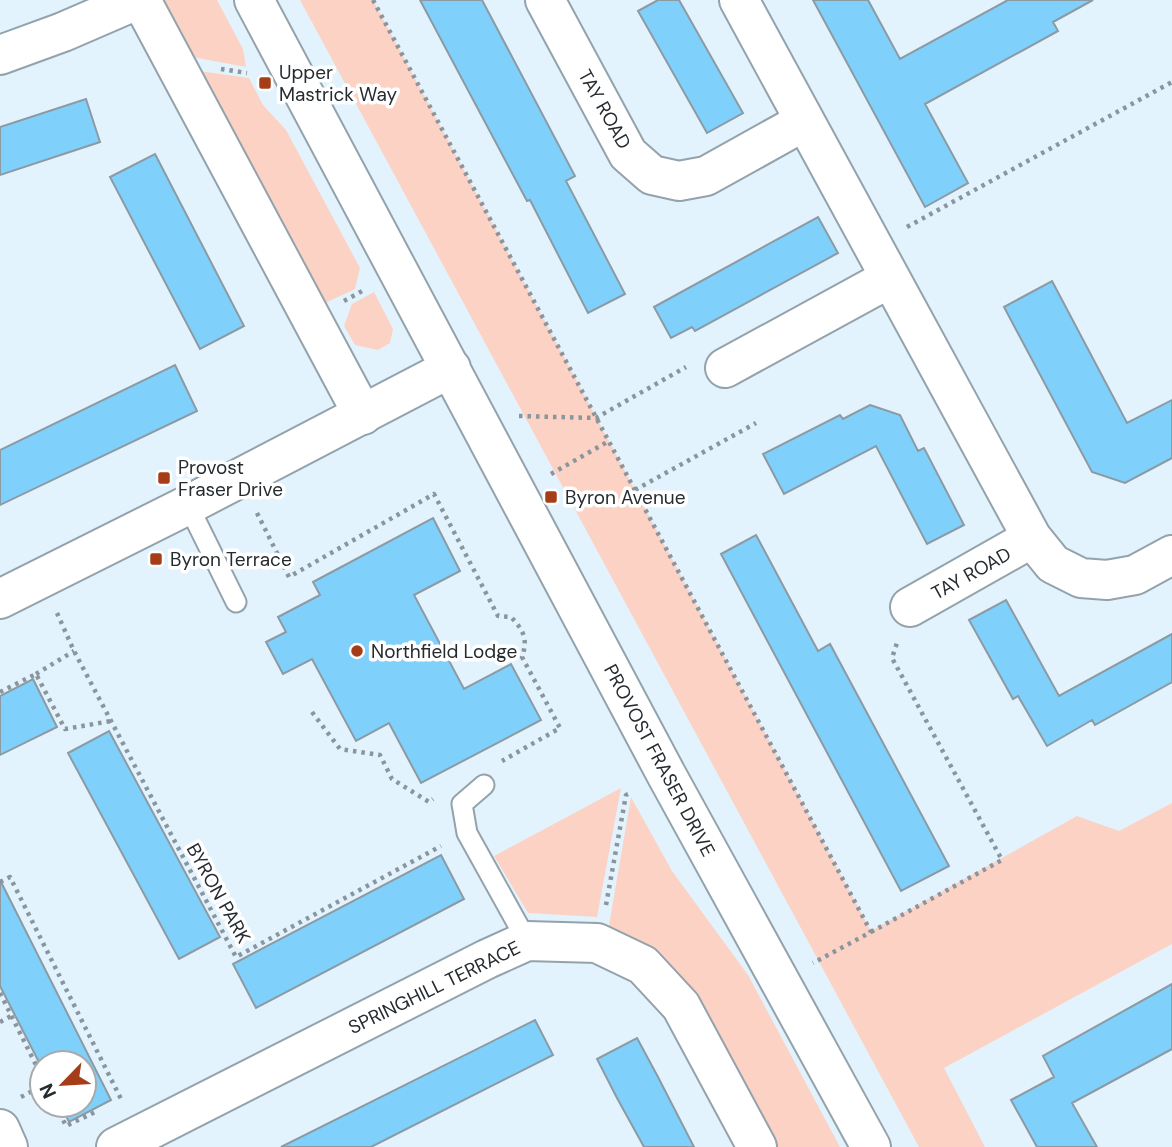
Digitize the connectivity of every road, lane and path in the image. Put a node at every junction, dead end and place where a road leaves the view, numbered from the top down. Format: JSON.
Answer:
{"nodes":[{"id":1,"x":139,"y":0,"type":"edge"},
{"id":2,"x":254,"y":0,"type":"edge"},
{"id":3,"x":373,"y":0,"type":"edge"},
{"id":4,"x":545,"y":0,"type":"edge"},
{"id":5,"x":739,"y":0,"type":"edge"},
{"id":6,"x":0,"y":55,"type":"edge"},
{"id":7,"x":219,"y":69,"type":"dead end"},
{"id":8,"x":254,"y":74,"type":"dead end"},
{"id":9,"x":1172,"y":82,"type":"edge"},
{"id":10,"x":805,"y":121,"type":"junction"},
{"id":11,"x":904,"y":229,"type":"dead end"},
{"id":12,"x":890,"y":278,"type":"junction"},
{"id":13,"x":365,"y":289,"type":"dead end"},
{"id":14,"x":341,"y":303,"type":"dead end"},
{"id":15,"x":708,"y":366,"type":"joint"},
{"id":16,"x":452,"y":368,"type":"junction"},
{"id":17,"x":363,"y":415,"type":"junction"},
{"id":18,"x":519,"y":416,"type":"dead end"},
{"id":19,"x":596,"y":418,"type":"junction"},
{"id":20,"x":756,"y":423,"type":"dead end"},
{"id":21,"x":609,"y":441,"type":"junction"},
{"id":22,"x":550,"y":474,"type":"dead end"},
{"id":23,"x":635,"y":490,"type":"junction"},
{"id":24,"x":188,"y":505,"type":"junction"},
{"id":25,"x":256,"y":512,"type":"dead end"},
{"id":26,"x":1032,"y":538,"type":"junction"},
{"id":27,"x":1172,"y":555,"type":"edge"},
{"id":28,"x":0,"y":599,"type":"edge"},
{"id":29,"x":236,"y":602,"type":"dead end"},
{"id":30,"x":909,"y":607,"type":"joint"},
{"id":31,"x":57,"y":612,"type":"dead end"},
{"id":32,"x":74,"y":651,"type":"junction"},
{"id":33,"x":36,"y":674,"type":"junction"},
{"id":34,"x":0,"y":692,"type":"edge"},
{"id":35,"x":312,"y":712,"type":"dead end"},
{"id":36,"x":111,"y":721,"type":"junction"},
{"id":37,"x":501,"y":761,"type":"dead end"},
{"id":38,"x":484,"y":785,"type":"dead end"},
{"id":39,"x":635,"y":790,"type":"dead end"},
{"id":40,"x":439,"y":796,"type":"dead end"},
{"id":41,"x":467,"y":832,"type":"junction"},
{"id":42,"x":0,"y":882,"type":"edge"},
{"id":43,"x":605,"y":910,"type":"dead end"},
{"id":44,"x":871,"y":932,"type":"junction"},
{"id":45,"x":527,"y":941,"type":"junction"},
{"id":46,"x":813,"y":962,"type":"dead end"},
{"id":47,"x":0,"y":993,"type":"edge"},
{"id":48,"x":11,"y":1016,"type":"junction"},
{"id":49,"x":0,"y":1022,"type":"edge"},
{"id":50,"x":28,"y":1049,"type":"edge"},
{"id":51,"x":28,"y":1098,"type":"edge"},
{"id":52,"x":111,"y":1104,"type":"dead end"},
{"id":53,"x":9,"y":1114,"type":"edge"},
{"id":54,"x":63,"y":1119,"type":"edge"},
{"id":55,"x":80,"y":1119,"type":"edge"},
{"id":56,"x":8,"y":1147,"type":"edge"},
{"id":57,"x":116,"y":1147,"type":"edge"},
{"id":58,"x":757,"y":1147,"type":"edge"},
{"id":59,"x":871,"y":1147,"type":"edge"}],
"edges":[{"from":1,"to":6,"type":"street"},
{"from":1,"to":17,"type":"street"},
{"from":2,"to":16,"type":"street","name":"PROVOST FRASER DRIVE"},
{"from":3,"to":19,"type":"path"},
{"from":4,"to":10,"type":"street","name":"TAY ROAD"},
{"from":5,"to":10,"type":"street","name":"TAY ROAD"},
{"from":7,"to":8,"type":"path"},
{"from":9,"to":11,"type":"path"},
{"from":10,"to":12,"type":"street","name":"TAY ROAD"},
{"from":12,"to":15,"type":"street"},
{"from":12,"to":26,"type":"street","name":"TAY ROAD"},
{"from":13,"to":14,"type":"path"},
{"from":15,"to":19,"type":"path"},
{"from":16,"to":17,"type":"street"},
{"from":16,"to":59,"type":"street","name":"PROVOST FRASER DRIVE"},
{"from":17,"to":24,"type":"street"},
{"from":18,"to":19,"type":"path"},
{"from":19,"to":21,"type":"path"},
{"from":20,"to":23,"type":"path"},
{"from":21,"to":22,"type":"path"},
{"from":21,"to":23,"type":"path"},
{"from":23,"to":44,"type":"path"},
{"from":24,"to":28,"type":"street"},
{"from":24,"to":29,"type":"lane"},
{"from":25,"to":37,"type":"path"},
{"from":26,"to":27,"type":"street","name":"TAY ROAD"},
{"from":26,"to":30,"type":"street","name":"TAY ROAD"},
{"from":30,"to":44,"type":"path"},
{"from":31,"to":32,"type":"path","name":"BYRON PARK"},
{"from":32,"to":33,"type":"path"},
{"from":32,"to":36,"type":"path","name":"BYRON PARK"},
{"from":33,"to":34,"type":"path"},
{"from":33,"to":36,"type":"path"},
{"from":35,"to":40,"type":"path"},
{"from":36,"to":41,"type":"path","name":"BYRON PARK"},
{"from":38,"to":41,"type":"lane"},
{"from":39,"to":43,"type":"path"},
{"from":41,"to":45,"type":"lane"},
{"from":42,"to":52,"type":"path"},
{"from":44,"to":46,"type":"path"},
{"from":45,"to":57,"type":"street","name":"SPRINGHILL TERRACE"},
{"from":45,"to":58,"type":"street","name":"SPRINGHILL TERRACE"},
{"from":47,"to":48,"type":"path"},
{"from":48,"to":49,"type":"path"},
{"from":48,"to":50,"type":"path"},
{"from":51,"to":53,"type":"path"},
{"from":53,"to":56,"type":"street"},
{"from":54,"to":55,"type":"path"}]}
